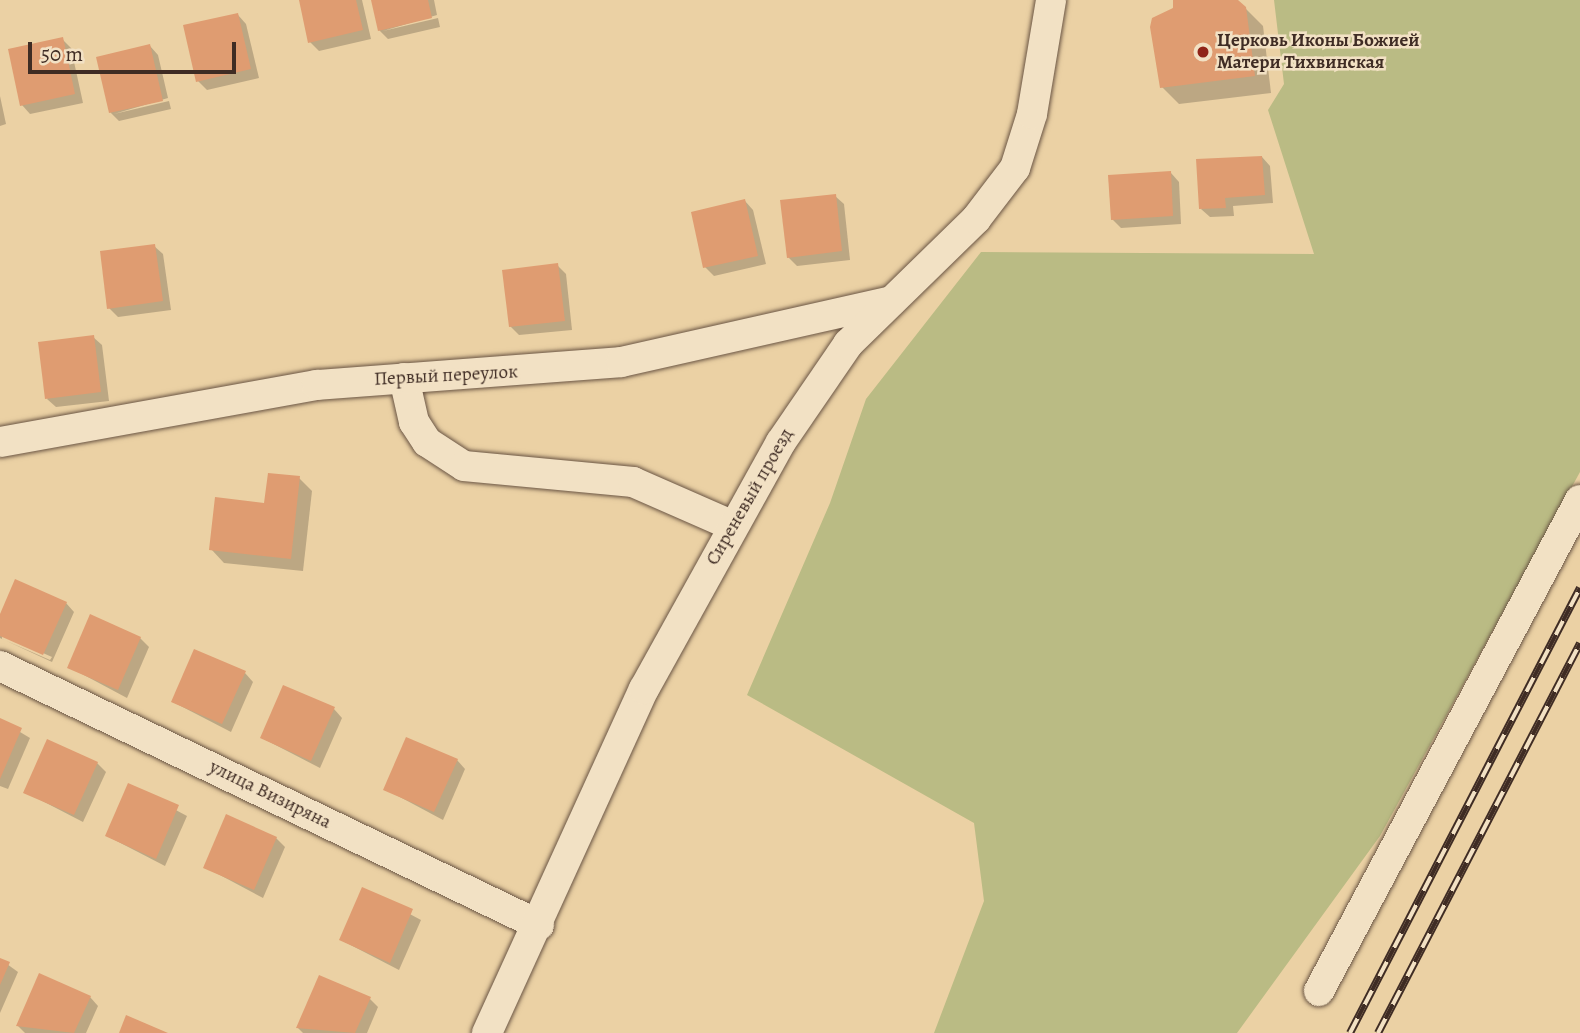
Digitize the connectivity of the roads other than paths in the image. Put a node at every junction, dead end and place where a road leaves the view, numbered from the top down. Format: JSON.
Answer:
{"nodes":[{"id":1,"x":1051,"y":0,"type":"edge"},
{"id":2,"x":891,"y":301,"type":"junction"},
{"id":3,"x":404,"y":377,"type":"junction"},
{"id":4,"x":0,"y":442,"type":"edge"},
{"id":5,"x":1580,"y":500,"type":"edge"},
{"id":6,"x":733,"y":526,"type":"junction"},
{"id":7,"x":0,"y":666,"type":"edge"},
{"id":8,"x":539,"y":925,"type":"junction"},
{"id":9,"x":1319,"y":991,"type":"dead end"},
{"id":10,"x":487,"y":1033,"type":"edge"}],
"edges":[{"from":1,"to":2,"type":"street","name":"Сиреневый проезд"},
{"from":2,"to":3,"type":"street","name":"Первый переулок"},
{"from":2,"to":6,"type":"street","name":"Сиреневый проезд"},
{"from":3,"to":4,"type":"street","name":"Первый переулок"},
{"from":3,"to":6,"type":"street"},
{"from":5,"to":9,"type":"street"},
{"from":6,"to":8,"type":"street","name":"Сиреневый проезд"},
{"from":7,"to":8,"type":"street","name":"улица Визиряна"},
{"from":8,"to":10,"type":"street","name":"Сиреневый проезд"}]}
